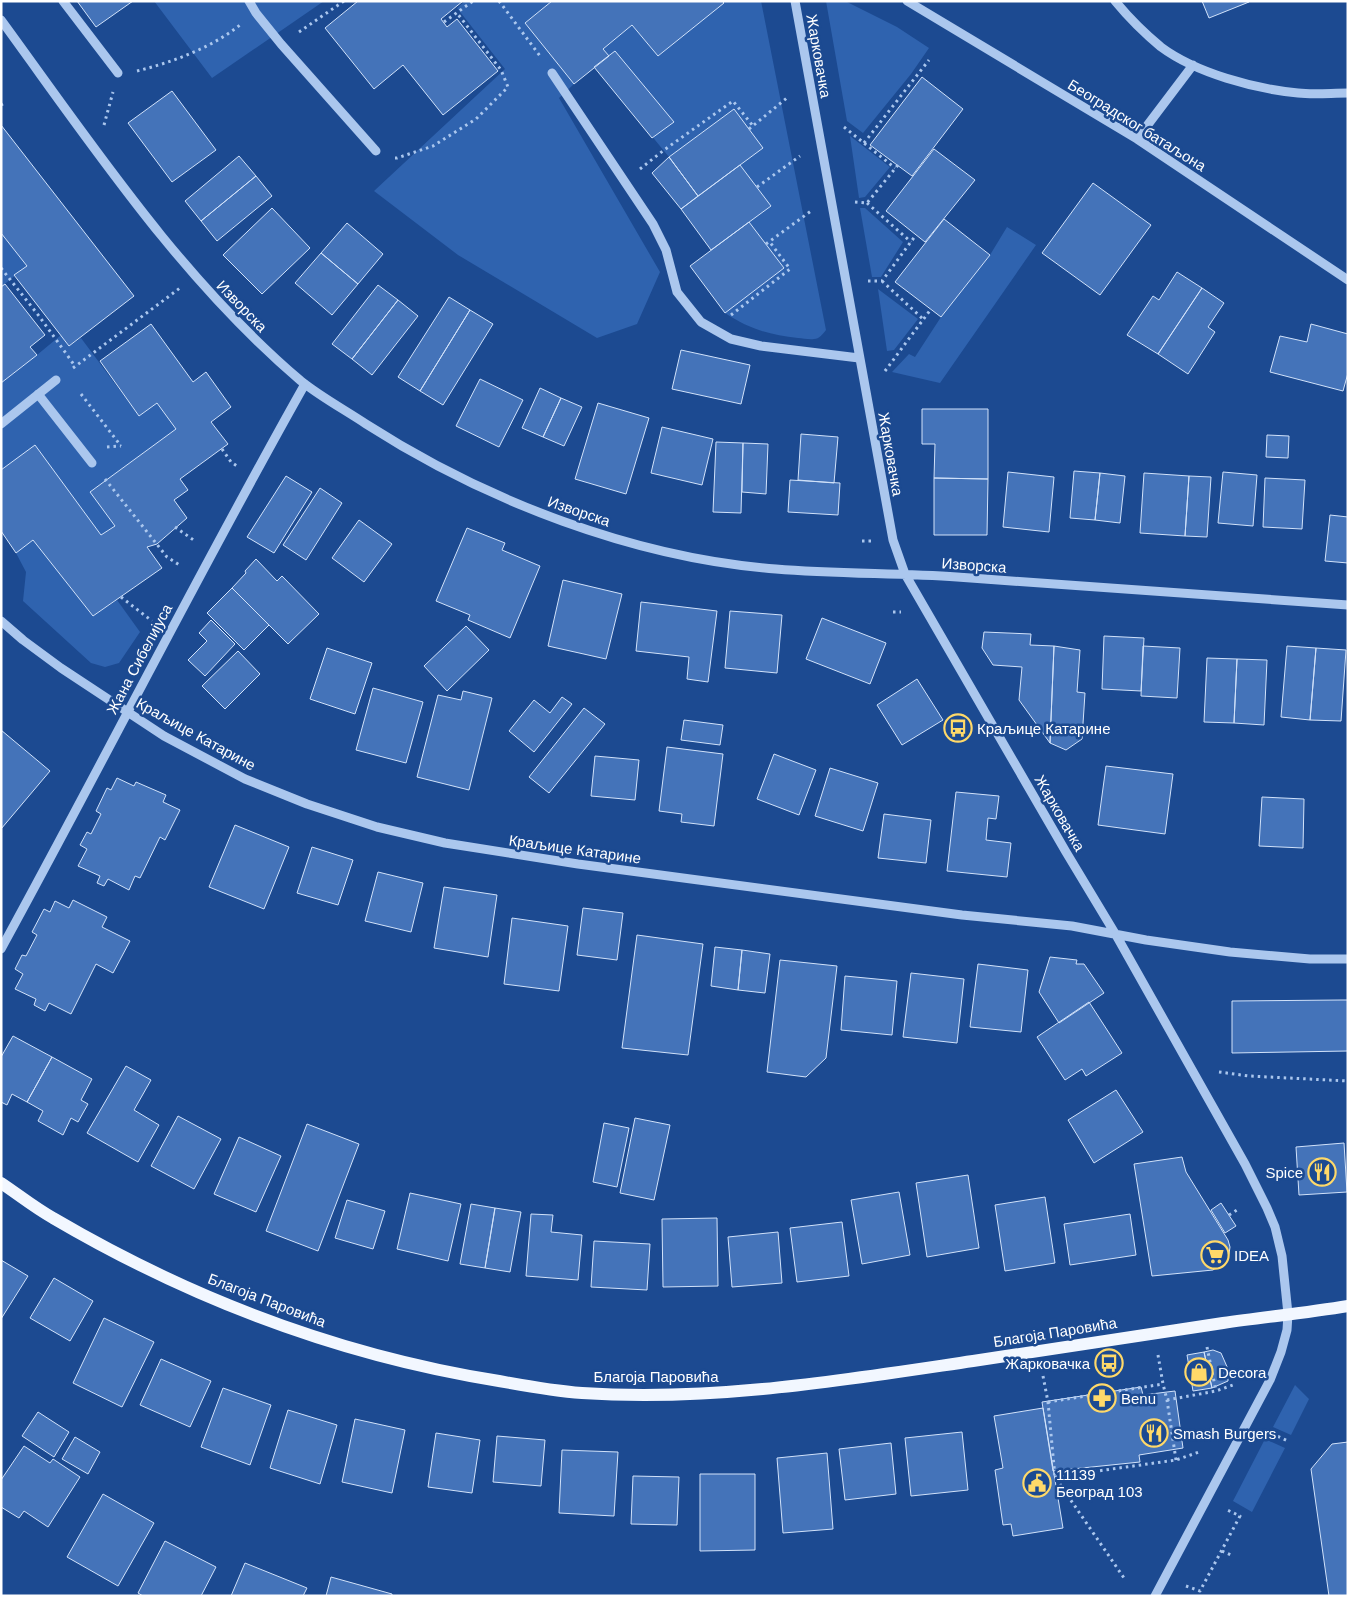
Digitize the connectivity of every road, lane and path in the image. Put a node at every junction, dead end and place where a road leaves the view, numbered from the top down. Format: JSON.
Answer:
{"nodes":[{"id":1,"x":63,"y":1,"type":"edge"},
{"id":2,"x":249,"y":1,"type":"edge"},
{"id":3,"x":344,"y":1,"type":"edge"},
{"id":4,"x":473,"y":1,"type":"edge"},
{"id":5,"x":499,"y":1,"type":"edge"},
{"id":6,"x":795,"y":1,"type":"edge"},
{"id":7,"x":907,"y":1,"type":"edge"},
{"id":8,"x":1115,"y":1,"type":"edge"},
{"id":9,"x":457,"y":13,"type":"junction"},
{"id":10,"x":1,"y":20,"type":"edge"},
{"id":11,"x":444,"y":22,"type":"dead end"},
{"id":12,"x":232,"y":32,"type":"dead end"},
{"id":13,"x":281,"y":44,"type":"junction"},
{"id":14,"x":929,"y":60,"type":"dead end"},
{"id":15,"x":1193,"y":65,"type":"junction"},
{"id":16,"x":118,"y":73,"type":"junction"},
{"id":17,"x":552,"y":73,"type":"joint"},
{"id":18,"x":1348,"y":93,"type":"edge"},
{"id":19,"x":788,"y":97,"type":"dead end"},
{"id":20,"x":753,"y":126,"type":"junction"},
{"id":21,"x":844,"y":127,"type":"dead end"},
{"id":22,"x":749,"y":129,"type":"dead end"},
{"id":23,"x":1137,"y":139,"type":"junction"},
{"id":24,"x":864,"y":143,"type":"junction"},
{"id":25,"x":376,"y":151,"type":"joint"},
{"id":26,"x":96,"y":152,"type":"junction"},
{"id":27,"x":800,"y":156,"type":"dead end"},
{"id":28,"x":640,"y":169,"type":"dead end"},
{"id":29,"x":757,"y":187,"type":"dead end"},
{"id":30,"x":855,"y":202,"type":"dead end"},
{"id":31,"x":867,"y":203,"type":"junction"},
{"id":32,"x":811,"y":211,"type":"dead end"},
{"id":33,"x":916,"y":235,"type":"dead end"},
{"id":34,"x":911,"y":242,"type":"junction"},
{"id":35,"x":1,"y":268,"type":"edge"},
{"id":36,"x":1348,"y":280,"type":"edge"},
{"id":37,"x":867,"y":281,"type":"dead end"},
{"id":38,"x":882,"y":282,"type":"junction"},
{"id":39,"x":160,"y":303,"type":"dead end"},
{"id":40,"x":930,"y":309,"type":"dead end"},
{"id":41,"x":735,"y":312,"type":"dead end"},
{"id":42,"x":924,"y":319,"type":"junction"},
{"id":43,"x":859,"y":358,"type":"junction"},
{"id":44,"x":75,"y":366,"type":"junction"},
{"id":45,"x":885,"y":371,"type":"dead end"},
{"id":46,"x":56,"y":380,"type":"joint"},
{"id":47,"x":305,"y":384,"type":"junction"},
{"id":48,"x":38,"y":394,"type":"junction"},
{"id":49,"x":81,"y":394,"type":"dead end"},
{"id":50,"x":1,"y":424,"type":"edge"},
{"id":51,"x":122,"y":446,"type":"dead end"},
{"id":52,"x":222,"y":449,"type":"dead end"},
{"id":53,"x":231,"y":462,"type":"dead end"},
{"id":54,"x":92,"y":463,"type":"joint"},
{"id":55,"x":174,"y":527,"type":"dead end"},
{"id":56,"x":873,"y":540,"type":"dead end"},
{"id":57,"x":862,"y":541,"type":"dead end"},
{"id":58,"x":199,"y":543,"type":"dead end"},
{"id":59,"x":185,"y":568,"type":"dead end"},
{"id":60,"x":905,"y":574,"type":"junction"},
{"id":61,"x":121,"y":597,"type":"dead end"},
{"id":62,"x":1348,"y":605,"type":"edge"},
{"id":63,"x":893,"y":612,"type":"dead end"},
{"id":64,"x":901,"y":612,"type":"dead end"},
{"id":65,"x":1,"y":621,"type":"edge"},
{"id":66,"x":154,"y":622,"type":"dead end"},
{"id":67,"x":127,"y":712,"type":"junction"},
{"id":68,"x":1116,"y":935,"type":"junction"},
{"id":69,"x":1,"y":949,"type":"edge"},
{"id":70,"x":1348,"y":959,"type":"edge"},
{"id":71,"x":1218,"y":1072,"type":"dead end"},
{"id":72,"x":1348,"y":1081,"type":"edge"},
{"id":73,"x":1,"y":1183,"type":"edge"},
{"id":74,"x":1237,"y":1210,"type":"dead end"},
{"id":75,"x":1229,"y":1215,"type":"dead end"},
{"id":76,"x":1348,"y":1306,"type":"edge"},
{"id":77,"x":1288,"y":1314,"type":"junction"},
{"id":78,"x":1206,"y":1347,"type":"dead end"},
{"id":79,"x":1158,"y":1355,"type":"dead end"},
{"id":80,"x":1043,"y":1376,"type":"dead end"},
{"id":81,"x":1163,"y":1384,"type":"junction"},
{"id":82,"x":1233,"y":1385,"type":"dead end"},
{"id":83,"x":1216,"y":1391,"type":"junction"},
{"id":84,"x":1168,"y":1400,"type":"junction"},
{"id":85,"x":1048,"y":1402,"type":"junction"},
{"id":86,"x":1266,"y":1430,"type":"dead end"},
{"id":87,"x":1288,"y":1441,"type":"dead end"},
{"id":88,"x":1199,"y":1452,"type":"dead end"},
{"id":89,"x":1176,"y":1460,"type":"junction"},
{"id":90,"x":1055,"y":1477,"type":"junction"},
{"id":91,"x":1225,"y":1509,"type":"dead end"},
{"id":92,"x":1222,"y":1551,"type":"junction"},
{"id":93,"x":1231,"y":1555,"type":"dead end"},
{"id":94,"x":1124,"y":1578,"type":"dead end"},
{"id":95,"x":1186,"y":1586,"type":"dead end"},
{"id":96,"x":1156,"y":1596,"type":"edge"}],
"edges":[{"from":1,"to":16,"type":"street"},
{"from":2,"to":13,"type":"street"},
{"from":3,"to":13,"type":"path"},
{"from":4,"to":9,"type":"path"},
{"from":5,"to":17,"type":"path"},
{"from":6,"to":43,"type":"street","name":"Жарковачка"},
{"from":7,"to":23,"type":"street","name":"Београдског батаљона"},
{"from":8,"to":15,"type":"street"},
{"from":9,"to":11,"type":"path"},
{"from":9,"to":25,"type":"path"},
{"from":10,"to":26,"type":"street","name":"Изворска"},
{"from":12,"to":16,"type":"path"},
{"from":13,"to":25,"type":"street"},
{"from":14,"to":24,"type":"path"},
{"from":15,"to":18,"type":"street"},
{"from":15,"to":23,"type":"street"},
{"from":16,"to":26,"type":"path"},
{"from":17,"to":43,"type":"street"},
{"from":19,"to":20,"type":"path"},
{"from":20,"to":22,"type":"path"},
{"from":20,"to":28,"type":"path"},
{"from":21,"to":24,"type":"path"},
{"from":23,"to":36,"type":"street","name":"Београдског батаљона"},
{"from":24,"to":31,"type":"path"},
{"from":26,"to":47,"type":"street","name":"Изворска"},
{"from":27,"to":29,"type":"path"},
{"from":30,"to":31,"type":"path"},
{"from":31,"to":34,"type":"path"},
{"from":32,"to":41,"type":"path"},
{"from":33,"to":34,"type":"path"},
{"from":34,"to":38,"type":"path"},
{"from":35,"to":44,"type":"path"},
{"from":37,"to":38,"type":"path"},
{"from":38,"to":42,"type":"path"},
{"from":39,"to":44,"type":"path"},
{"from":40,"to":42,"type":"path"},
{"from":42,"to":45,"type":"path"},
{"from":43,"to":60,"type":"street","name":"Жарковачка"},
{"from":44,"to":46,"type":"path"},
{"from":46,"to":48,"type":"street"},
{"from":47,"to":60,"type":"street","name":"Изворска"},
{"from":47,"to":67,"type":"street","name":"Жана Сибелијуса"},
{"from":48,"to":50,"type":"street"},
{"from":48,"to":54,"type":"street"},
{"from":49,"to":51,"type":"path"},
{"from":52,"to":53,"type":"path"},
{"from":54,"to":59,"type":"path"},
{"from":55,"to":58,"type":"path"},
{"from":56,"to":57,"type":"path"},
{"from":60,"to":62,"type":"street","name":"Изворска"},
{"from":60,"to":68,"type":"street","name":"Жарковачка"},
{"from":61,"to":66,"type":"path"},
{"from":63,"to":64,"type":"path"},
{"from":65,"to":67,"type":"street","name":"Краљице Катарине"},
{"from":67,"to":68,"type":"street","name":"Краљице Катарине"},
{"from":67,"to":69,"type":"street","name":"Жана Сибелијуса"},
{"from":68,"to":70,"type":"street","name":"Краљице Катарине"},
{"from":68,"to":77,"type":"street","name":"Жарковачка"},
{"from":71,"to":72,"type":"path"},
{"from":73,"to":77,"type":"main road","name":"Благоја Паровића"},
{"from":74,"to":75,"type":"path"},
{"from":76,"to":77,"type":"main road","name":"Благоја Паровића"},
{"from":77,"to":96,"type":"street","name":"Жарковачка"},
{"from":78,"to":83,"type":"path"},
{"from":79,"to":81,"type":"path"},
{"from":80,"to":85,"type":"path"},
{"from":81,"to":84,"type":"path"},
{"from":81,"to":85,"type":"path"},
{"from":82,"to":83,"type":"path"},
{"from":83,"to":84,"type":"path"},
{"from":84,"to":89,"type":"path"},
{"from":85,"to":90,"type":"path"},
{"from":86,"to":87,"type":"path"},
{"from":88,"to":89,"type":"path"},
{"from":89,"to":90,"type":"path"},
{"from":90,"to":94,"type":"path"},
{"from":91,"to":92,"type":"path"},
{"from":92,"to":93,"type":"path"},
{"from":92,"to":95,"type":"path"}]}
